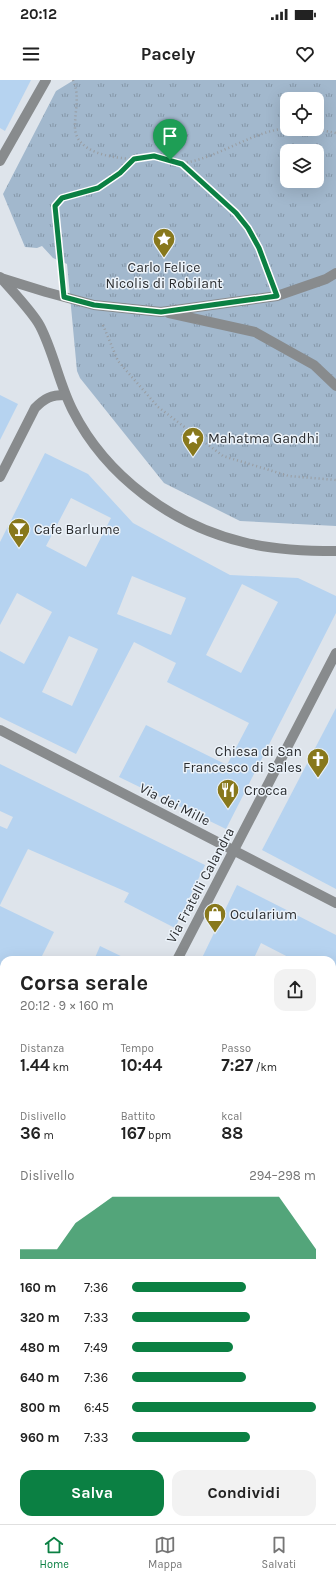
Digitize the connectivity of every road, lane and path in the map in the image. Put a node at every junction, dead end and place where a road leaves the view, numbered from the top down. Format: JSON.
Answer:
{"nodes":[{"id":1,"x":46,"y":80,"type":"edge"},
{"id":2,"x":73,"y":80,"type":"edge"},
{"id":3,"x":280,"y":129,"type":"edge"},
{"id":4,"x":324,"y":131,"type":"edge"},
{"id":5,"x":336,"y":133,"type":"edge"},
{"id":6,"x":134,"y":159,"type":"junction"},
{"id":7,"x":0,"y":161,"type":"edge"},
{"id":8,"x":182,"y":164,"type":"junction"},
{"id":9,"x":336,"y":273,"type":"edge"},
{"id":10,"x":0,"y":277,"type":"edge"},
{"id":11,"x":277,"y":296,"type":"junction"},
{"id":12,"x":64,"y":297,"type":"junction"},
{"id":13,"x":94,"y":305,"type":"junction"},
{"id":14,"x":161,"y":312,"type":"junction"},
{"id":15,"x":336,"y":386,"type":"edge"},
{"id":16,"x":65,"y":395,"type":"junction"},
{"id":17,"x":0,"y":476,"type":"edge"},
{"id":18,"x":336,"y":480,"type":"edge"},
{"id":19,"x":336,"y":551,"type":"edge"},
{"id":20,"x":336,"y":654,"type":"edge"},
{"id":21,"x":0,"y":730,"type":"edge"},
{"id":22,"x":234,"y":850,"type":"junction"},
{"id":23,"x":336,"y":903,"type":"edge"},
{"id":24,"x":179,"y":956,"type":"edge"}],
"edges":[{"from":1,"to":7,"type":"street"},
{"from":2,"to":6,"type":"path"},
{"from":3,"to":8,"type":"path"},
{"from":4,"to":5,"type":"path"},
{"from":6,"to":8,"type":"path"},
{"from":6,"to":12,"type":"path"},
{"from":8,"to":11,"type":"path"},
{"from":9,"to":11,"type":"street"},
{"from":10,"to":12,"type":"street"},
{"from":10,"to":16,"type":"street"},
{"from":11,"to":14,"type":"street"},
{"from":12,"to":13,"type":"street"},
{"from":13,"to":14,"type":"street"},
{"from":13,"to":18,"type":"path"},
{"from":14,"to":15,"type":"street"},
{"from":16,"to":17,"type":"street"},
{"from":16,"to":19,"type":"street"},
{"from":20,"to":22,"type":"street","name":"Via Fratelli Calandra"},
{"from":21,"to":22,"type":"street","name":"Via dei Mille"},
{"from":22,"to":23,"type":"street","name":"Via dei Mille"},
{"from":22,"to":24,"type":"street","name":"Via Fratelli Calandra"}]}
